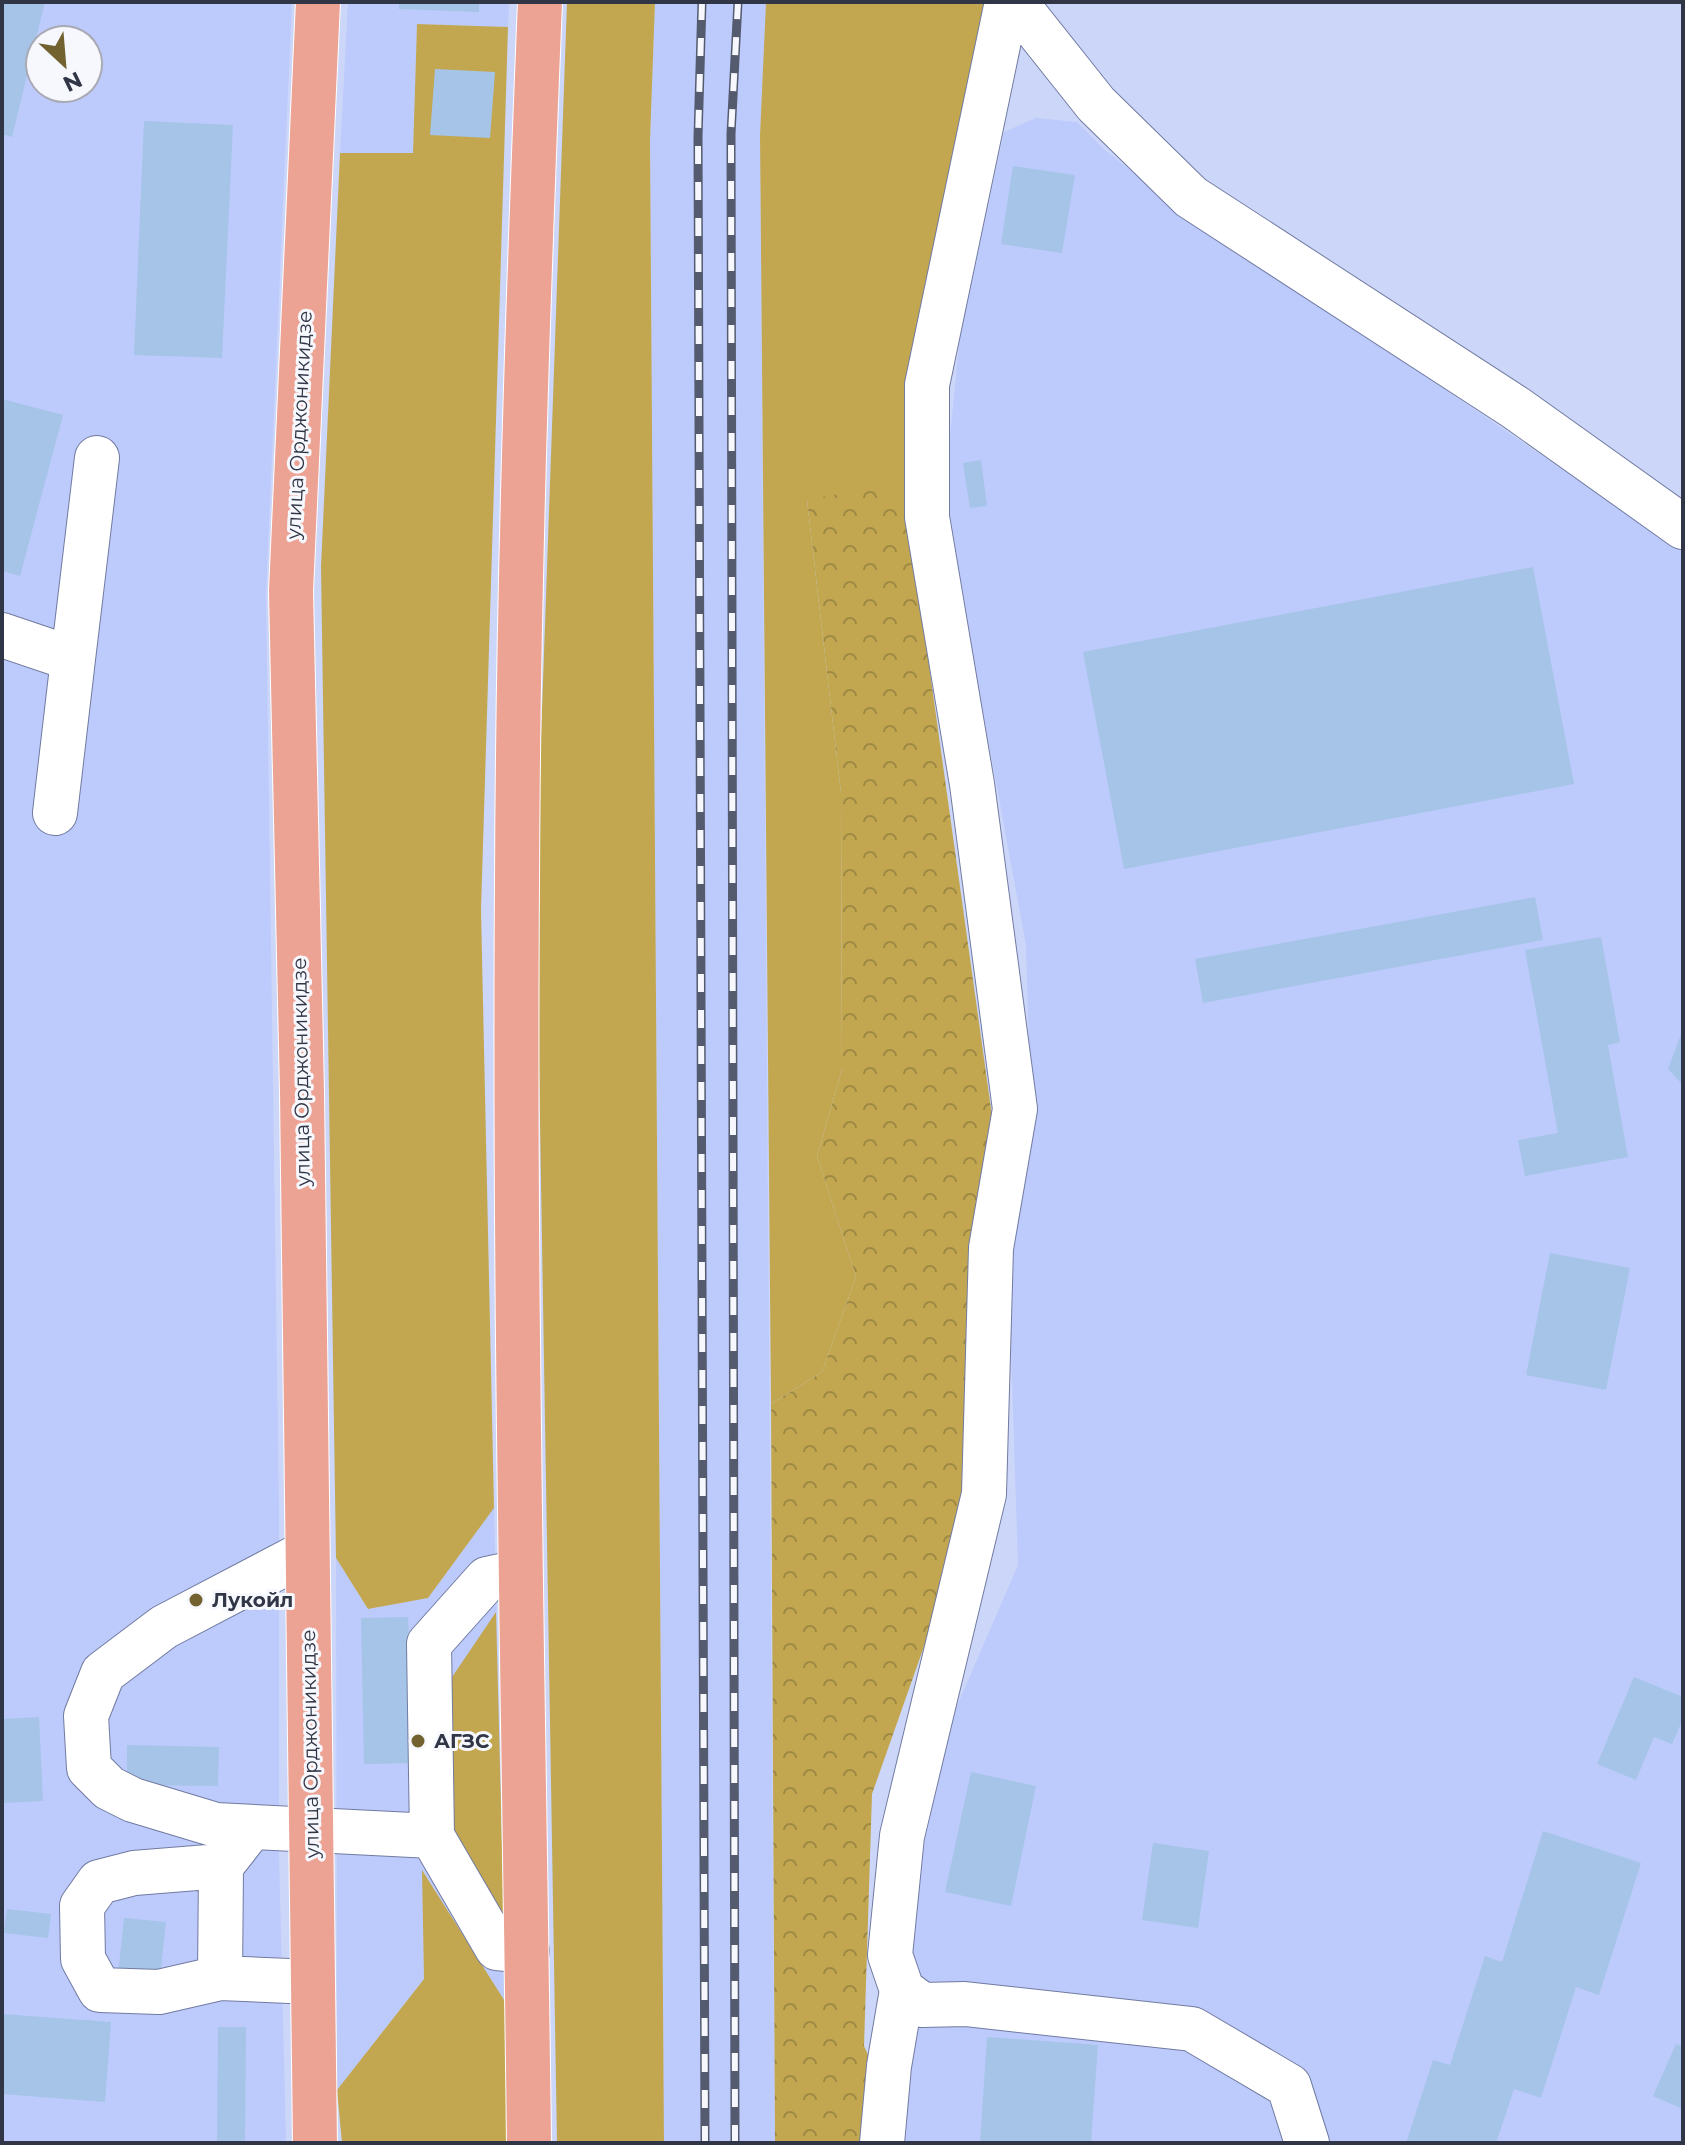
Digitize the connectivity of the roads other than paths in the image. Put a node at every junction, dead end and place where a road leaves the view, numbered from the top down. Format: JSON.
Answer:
{"nodes":[{"id":1,"x":318,"y":2,"type":"edge"},
{"id":2,"x":540,"y":2,"type":"edge"},
{"id":3,"x":1007,"y":2,"type":"edge"},
{"id":4,"x":1015,"y":2,"type":"edge"},
{"id":5,"x":97,"y":458,"type":"dead end"},
{"id":6,"x":1683,"y":527,"type":"edge"},
{"id":7,"x":2,"y":635,"type":"edge"},
{"id":8,"x":73,"y":659,"type":"junction"},
{"id":9,"x":55,"y":813,"type":"dead end"},
{"id":10,"x":307,"y":1552,"type":"junction"},
{"id":11,"x":519,"y":1572,"type":"junction"},
{"id":12,"x":311,"y":1827,"type":"junction"},
{"id":13,"x":250,"y":1829,"type":"junction"},
{"id":14,"x":432,"y":1836,"type":"junction"},
{"id":15,"x":221,"y":1866,"type":"junction"},
{"id":16,"x":527,"y":1951,"type":"junction"},
{"id":17,"x":220,"y":1978,"type":"junction"},
{"id":18,"x":313,"y":1982,"type":"junction"},
{"id":19,"x":902,"y":1990,"type":"junction"},
{"id":20,"x":315,"y":2143,"type":"edge"},
{"id":21,"x":529,"y":2143,"type":"edge"},
{"id":22,"x":882,"y":2143,"type":"edge"},
{"id":23,"x":1307,"y":2143,"type":"edge"}],
"edges":[{"from":1,"to":10,"type":"main road","name":"улица Орджоникидзе"},
{"from":2,"to":11,"type":"main road"},
{"from":3,"to":19,"type":"street"},
{"from":4,"to":6,"type":"street"},
{"from":5,"to":8,"type":"street"},
{"from":7,"to":8,"type":"street"},
{"from":8,"to":9,"type":"street"},
{"from":10,"to":12,"type":"main road","name":"улица Орджоникидзе"},
{"from":10,"to":13,"type":"street"},
{"from":11,"to":14,"type":"street"},
{"from":11,"to":16,"type":"main road"},
{"from":12,"to":13,"type":"street"},
{"from":12,"to":14,"type":"street"},
{"from":12,"to":18,"type":"main road","name":"улица Орджоникидзе"},
{"from":13,"to":15,"type":"street"},
{"from":14,"to":16,"type":"street"},
{"from":15,"to":17,"type":"street"},
{"from":15,"to":17,"type":"street"},
{"from":16,"to":21,"type":"main road"},
{"from":17,"to":18,"type":"street"},
{"from":18,"to":20,"type":"main road","name":"улица Орджоникидзе"},
{"from":19,"to":22,"type":"street"},
{"from":19,"to":23,"type":"street"}]}
